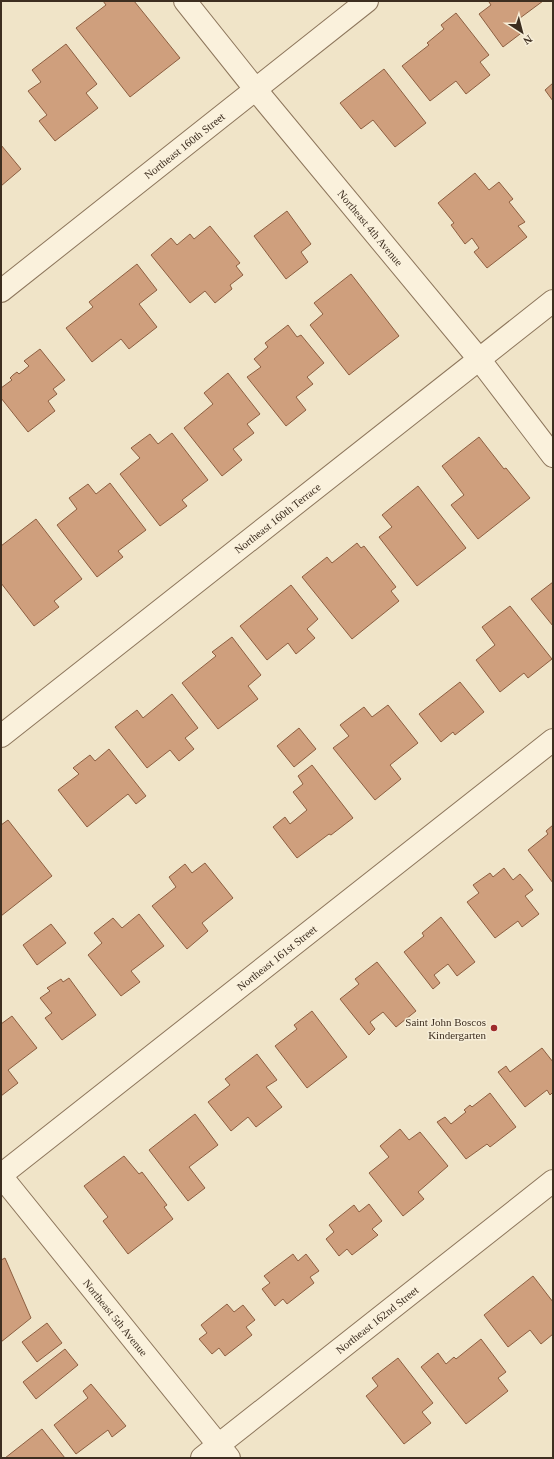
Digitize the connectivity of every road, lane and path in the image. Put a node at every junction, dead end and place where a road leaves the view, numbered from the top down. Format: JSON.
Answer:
{"nodes":[{"id":1,"x":185,"y":1,"type":"edge"},
{"id":2,"x":367,"y":1,"type":"edge"},
{"id":3,"x":256,"y":90,"type":"junction"},
{"id":4,"x":1,"y":291,"type":"edge"},
{"id":5,"x":553,"y":300,"type":"edge"},
{"id":6,"x":479,"y":359,"type":"junction"},
{"id":7,"x":553,"y":456,"type":"edge"},
{"id":8,"x":1,"y":736,"type":"edge"},
{"id":9,"x":553,"y":740,"type":"edge"},
{"id":10,"x":1,"y":1176,"type":"edge"},
{"id":11,"x":553,"y":1181,"type":"edge"},
{"id":12,"x":217,"y":1454,"type":"edge"}],
"edges":[{"from":1,"to":3,"type":"street","name":"Northeast 4th Avenue"},
{"from":2,"to":3,"type":"street","name":"Northeast 160th Street"},
{"from":3,"to":4,"type":"street","name":"Northeast 160th Street"},
{"from":3,"to":6,"type":"street","name":"Northeast 4th Avenue"},
{"from":5,"to":6,"type":"street","name":"Northeast 160th Terrace"},
{"from":6,"to":7,"type":"street","name":"Northeast 4th Avenue"},
{"from":6,"to":8,"type":"street","name":"Northeast 160th Terrace"},
{"from":9,"to":10,"type":"street","name":"Northeast 161st Street"},
{"from":10,"to":12,"type":"street","name":"Northeast 5th Avenue"},
{"from":11,"to":12,"type":"street","name":"Northeast 162nd Street"}]}
